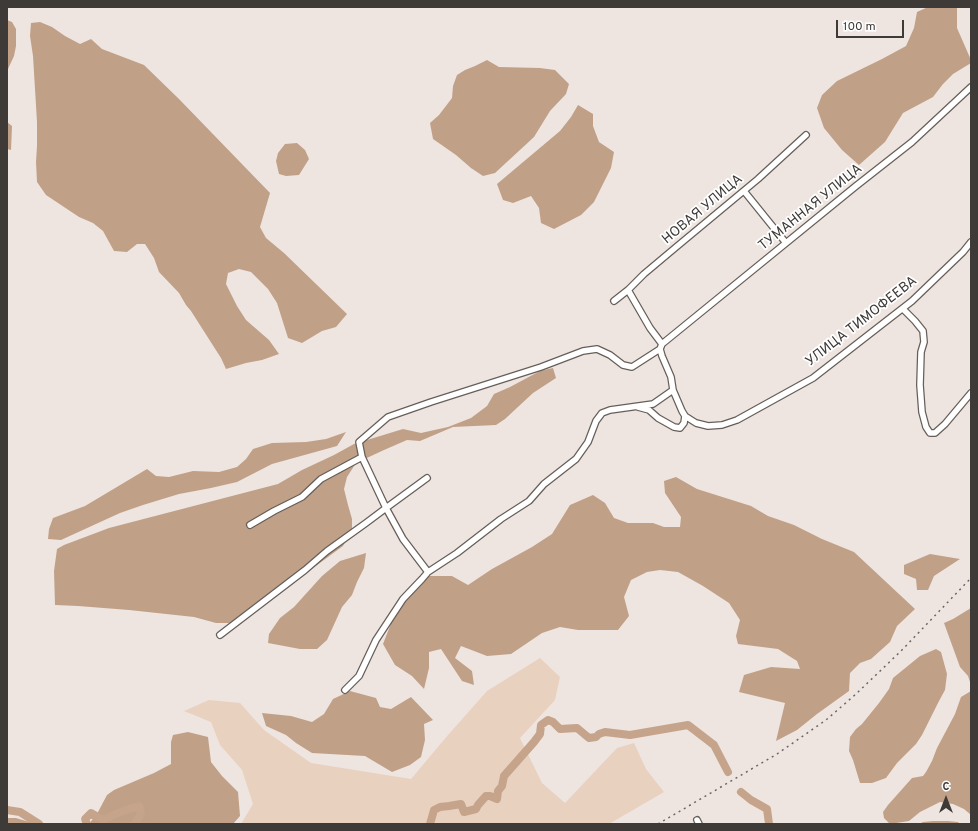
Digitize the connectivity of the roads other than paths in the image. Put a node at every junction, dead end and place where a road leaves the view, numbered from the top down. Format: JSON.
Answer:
{"nodes":[{"id":1,"x":971,"y":87,"type":"edge"},
{"id":2,"x":806,"y":135,"type":"dead end"},
{"id":3,"x":744,"y":191,"type":"junction"},
{"id":4,"x":786,"y":243,"type":"junction"},
{"id":5,"x":970,"y":244,"type":"edge"},
{"id":6,"x":628,"y":290,"type":"junction"},
{"id":7,"x":614,"y":301,"type":"dead end"},
{"id":8,"x":903,"y":309,"type":"junction"},
{"id":9,"x":661,"y":346,"type":"junction"},
{"id":10,"x":674,"y":390,"type":"junction"},
{"id":11,"x":971,"y":393,"type":"edge"},
{"id":12,"x":635,"y":407,"type":"junction"},
{"id":13,"x":685,"y":416,"type":"junction"},
{"id":14,"x":362,"y":457,"type":"junction"},
{"id":15,"x":427,"y":478,"type":"dead end"},
{"id":16,"x":386,"y":508,"type":"junction"},
{"id":17,"x":250,"y":525,"type":"dead end"},
{"id":18,"x":428,"y":572,"type":"junction"},
{"id":19,"x":220,"y":635,"type":"dead end"},
{"id":20,"x":345,"y":690,"type":"dead end"}],
"edges":[{"from":1,"to":4,"type":"street","name":"ТУМАННАЯ УЛИЦА"},
{"from":2,"to":3,"type":"street","name":"НОВАЯ УЛИЦА"},
{"from":3,"to":4,"type":"street"},
{"from":3,"to":6,"type":"street","name":"НОВАЯ УЛИЦА"},
{"from":4,"to":9,"type":"street","name":"ТУМАННАЯ УЛИЦА"},
{"from":5,"to":8,"type":"street","name":"УЛИЦА ТИМОФЕЕВА"},
{"from":6,"to":7,"type":"street","name":"НОВАЯ УЛИЦА"},
{"from":6,"to":9,"type":"street"},
{"from":8,"to":11,"type":"street"},
{"from":8,"to":13,"type":"street","name":"УЛИЦА ТИМОФЕЕВА"},
{"from":9,"to":10,"type":"street"},
{"from":9,"to":14,"type":"street","name":"ТУМАННАЯ УЛИЦА"},
{"from":10,"to":12,"type":"street"},
{"from":10,"to":13,"type":"street"},
{"from":12,"to":13,"type":"street"},
{"from":12,"to":18,"type":"street"},
{"from":14,"to":16,"type":"street"},
{"from":14,"to":17,"type":"street"},
{"from":15,"to":16,"type":"street"},
{"from":16,"to":18,"type":"street"},
{"from":16,"to":19,"type":"street"},
{"from":18,"to":20,"type":"street"}]}
